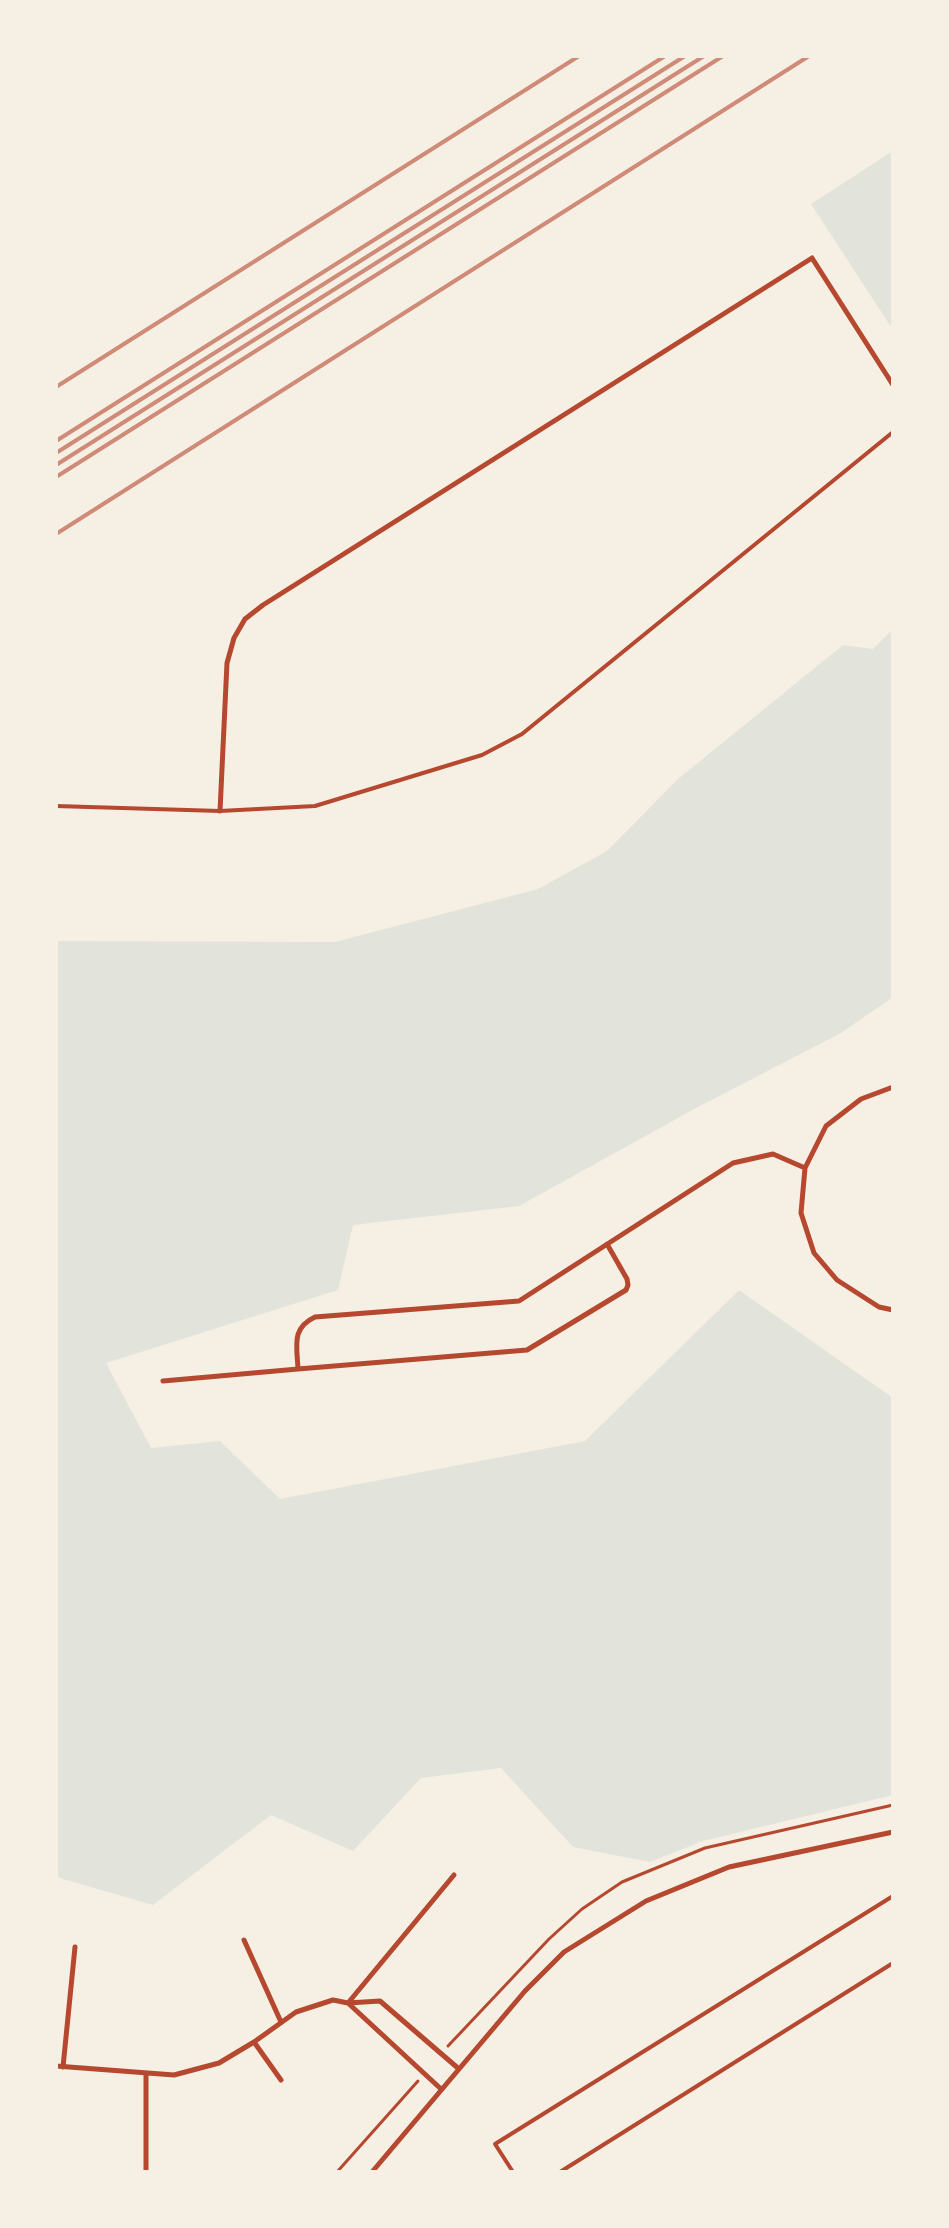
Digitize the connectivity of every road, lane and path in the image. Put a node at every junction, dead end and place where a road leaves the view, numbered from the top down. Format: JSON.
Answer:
{"nodes":[{"id":1,"x":893,"y":386,"type":"edge"},
{"id":2,"x":893,"y":432,"type":"edge"},
{"id":3,"x":56,"y":806,"type":"edge"},
{"id":4,"x":220,"y":811,"type":"junction"},
{"id":5,"x":893,"y":1087,"type":"edge"},
{"id":6,"x":805,"y":1168,"type":"junction"},
{"id":7,"x":607,"y":1244,"type":"junction"},
{"id":8,"x":893,"y":1310,"type":"edge"},
{"id":9,"x":298,"y":1369,"type":"junction"},
{"id":10,"x":163,"y":1380,"type":"dead end"},
{"id":11,"x":893,"y":1832,"type":"edge"},
{"id":12,"x":454,"y":1876,"type":"dead end"},
{"id":13,"x":893,"y":1896,"type":"edge"},
{"id":14,"x":244,"y":1940,"type":"dead end"},
{"id":15,"x":75,"y":1947,"type":"dead end"},
{"id":16,"x":893,"y":1963,"type":"edge"},
{"id":17,"x":348,"y":2003,"type":"junction"},
{"id":18,"x":281,"y":2022,"type":"junction"},
{"id":19,"x":254,"y":2042,"type":"junction"},
{"id":20,"x":56,"y":2066,"type":"edge"},
{"id":21,"x":63,"y":2067,"type":"junction"},
{"id":22,"x":459,"y":2069,"type":"junction"},
{"id":23,"x":146,"y":2073,"type":"junction"},
{"id":24,"x":281,"y":2080,"type":"dead end"},
{"id":25,"x":441,"y":2089,"type":"junction"},
{"id":26,"x":146,"y":2172,"type":"edge"},
{"id":27,"x":372,"y":2172,"type":"edge"},
{"id":28,"x":513,"y":2172,"type":"edge"},
{"id":29,"x":560,"y":2172,"type":"edge"}],
"edges":[{"from":1,"to":4,"type":"street"},
{"from":2,"to":4,"type":"lane"},
{"from":3,"to":4,"type":"lane"},
{"from":5,"to":6,"type":"street"},
{"from":6,"to":7,"type":"street"},
{"from":6,"to":8,"type":"street"},
{"from":7,"to":9,"type":"street"},
{"from":7,"to":9,"type":"street"},
{"from":9,"to":10,"type":"street"},
{"from":11,"to":22,"type":"street"},
{"from":12,"to":17,"type":"street"},
{"from":13,"to":28,"type":"lane"},
{"from":14,"to":18,"type":"street"},
{"from":15,"to":21,"type":"street"},
{"from":16,"to":29,"type":"lane"},
{"from":17,"to":18,"type":"street"},
{"from":17,"to":22,"type":"street"},
{"from":17,"to":25,"type":"street"},
{"from":18,"to":19,"type":"street"},
{"from":19,"to":23,"type":"street"},
{"from":19,"to":24,"type":"street"},
{"from":20,"to":21,"type":"street"},
{"from":21,"to":23,"type":"street"},
{"from":22,"to":25,"type":"street"},
{"from":23,"to":26,"type":"street"},
{"from":25,"to":27,"type":"street"}]}
